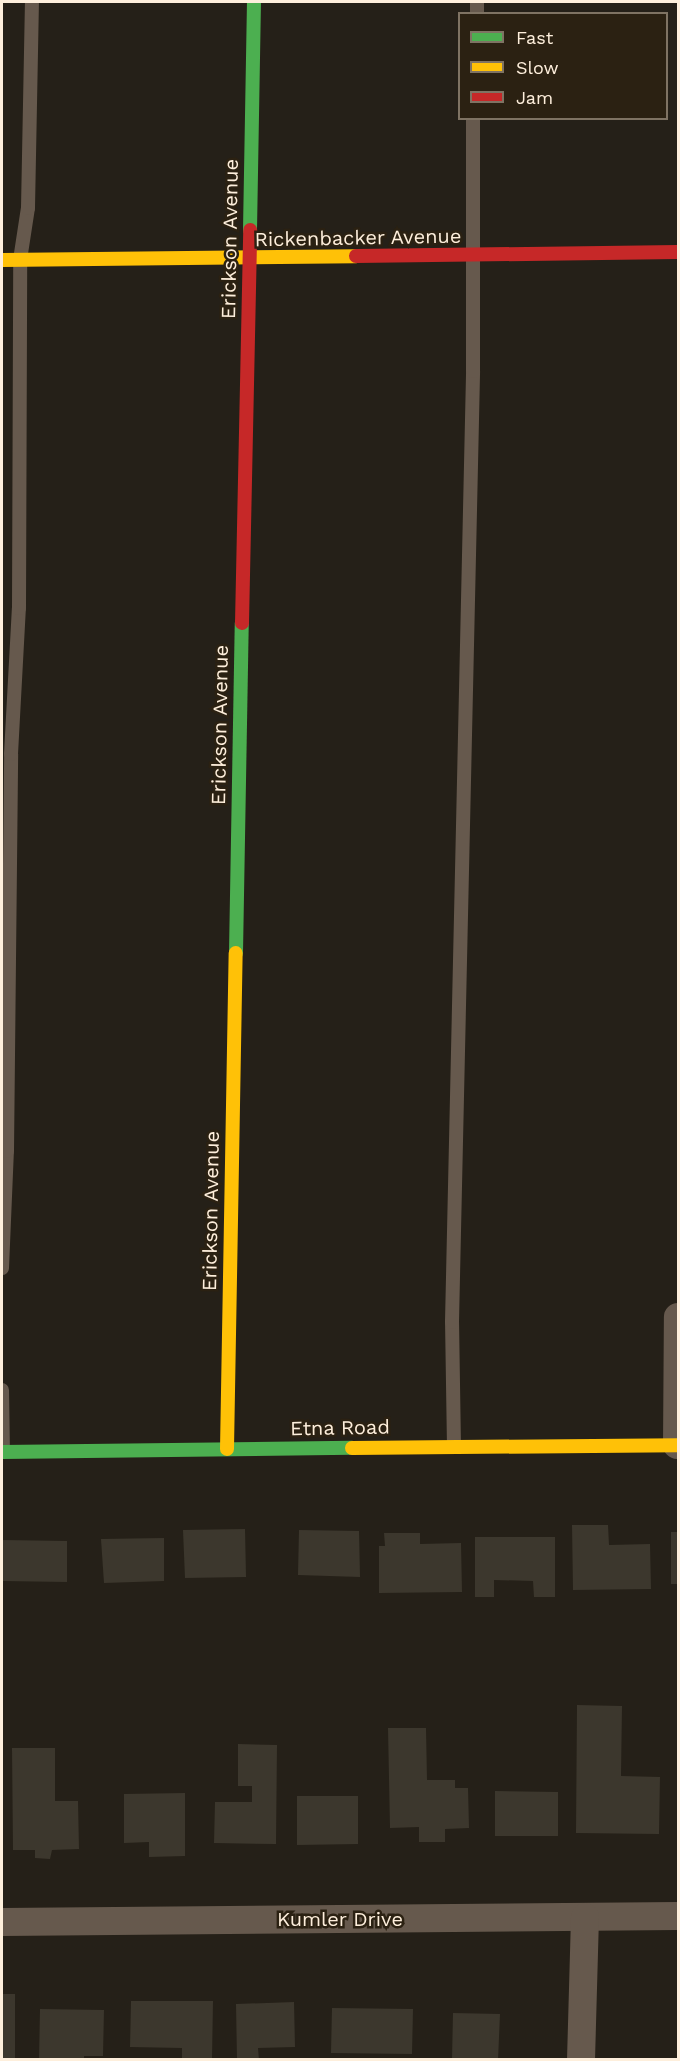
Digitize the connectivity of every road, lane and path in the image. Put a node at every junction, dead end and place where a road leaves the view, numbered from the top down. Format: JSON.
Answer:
{"nodes":[{"id":1,"x":32,"y":2,"type":"edge"},
{"id":2,"x":254,"y":2,"type":"edge"},
{"id":3,"x":473,"y":120,"type":"edge"},
{"id":4,"x":678,"y":252,"type":"edge"},
{"id":5,"x":472,"y":255,"type":"junction"},
{"id":6,"x":249,"y":259,"type":"junction"},
{"id":7,"x":20,"y":260,"type":"junction"},
{"id":8,"x":2,"y":261,"type":"edge"},
{"id":9,"x":2,"y":1268,"type":"edge"},
{"id":10,"x":678,"y":1317,"type":"edge"},
{"id":11,"x":2,"y":1390,"type":"edge"},
{"id":12,"x":678,"y":1445,"type":"edge"},
{"id":13,"x":454,"y":1447,"type":"junction"},
{"id":14,"x":227,"y":1449,"type":"junction"},
{"id":15,"x":2,"y":1452,"type":"edge"},
{"id":16,"x":678,"y":1916,"type":"edge"},
{"id":17,"x":585,"y":1917,"type":"junction"},
{"id":18,"x":2,"y":1922,"type":"edge"},
{"id":19,"x":581,"y":2060,"type":"edge"}],
"edges":[{"from":1,"to":7,"type":"lane"},
{"from":2,"to":6,"type":"street","name":"Erickson Avenue"},
{"from":3,"to":5,"type":"lane"},
{"from":4,"to":5,"type":"street","name":"Rickenbacker Avenue"},
{"from":5,"to":6,"type":"street","name":"Rickenbacker Avenue"},
{"from":5,"to":13,"type":"lane"},
{"from":6,"to":7,"type":"street","name":"Rickenbacker Avenue"},
{"from":6,"to":14,"type":"street","name":"Erickson Avenue"},
{"from":7,"to":8,"type":"street","name":"Rickenbacker Avenue"},
{"from":7,"to":9,"type":"lane"},
{"from":10,"to":12,"type":"street"},
{"from":11,"to":15,"type":"lane"},
{"from":12,"to":13,"type":"street","name":"Etna Road"},
{"from":13,"to":14,"type":"street","name":"Etna Road"},
{"from":14,"to":15,"type":"street","name":"Etna Road"},
{"from":16,"to":17,"type":"street","name":"Kumler Drive"},
{"from":17,"to":18,"type":"street","name":"Kumler Drive"},
{"from":17,"to":19,"type":"street"}]}
